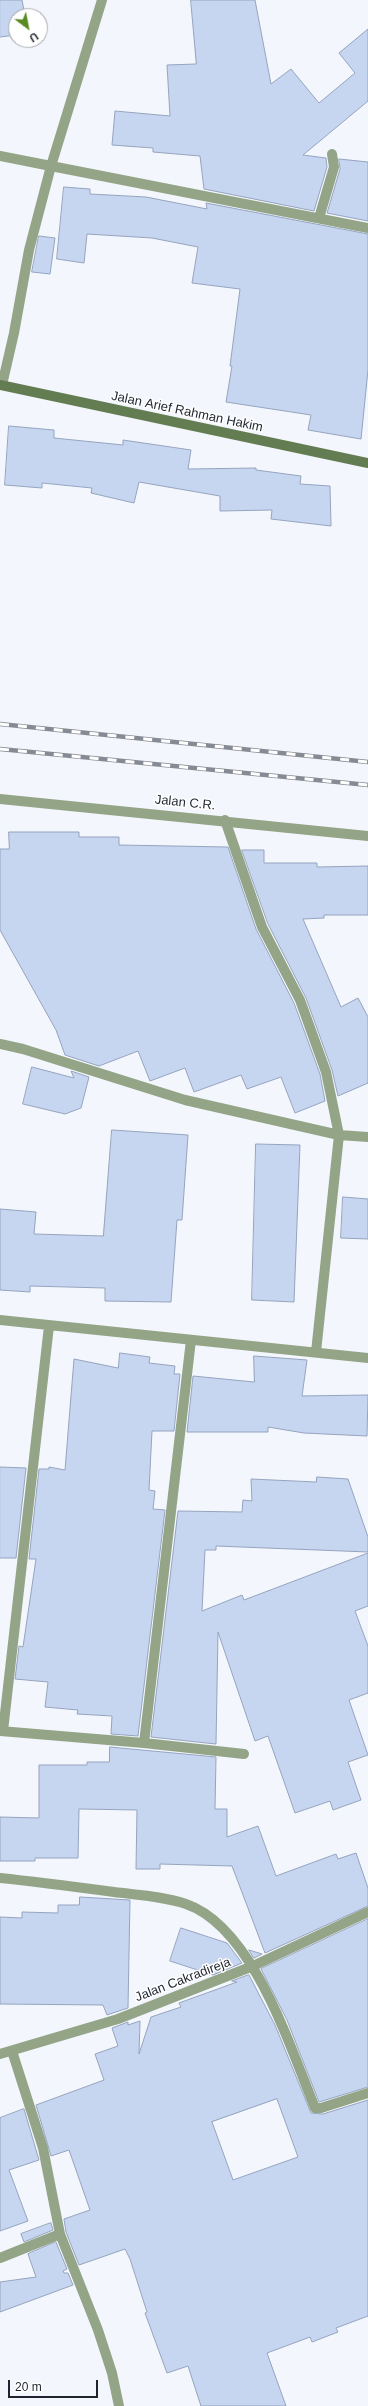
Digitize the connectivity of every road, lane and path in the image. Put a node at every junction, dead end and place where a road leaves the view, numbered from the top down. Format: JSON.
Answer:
{"nodes":[{"id":1,"x":102,"y":0,"type":"edge"},
{"id":2,"x":332,"y":154,"type":"dead end"},
{"id":3,"x":0,"y":156,"type":"edge"},
{"id":4,"x":51,"y":166,"type":"junction"},
{"id":5,"x":319,"y":218,"type":"junction"},
{"id":6,"x":368,"y":228,"type":"edge"},
{"id":7,"x":1,"y":385,"type":"edge"},
{"id":8,"x":368,"y":463,"type":"edge"},
{"id":9,"x":0,"y":799,"type":"edge"},
{"id":10,"x":225,"y":820,"type":"junction"},
{"id":11,"x":368,"y":836,"type":"edge"},
{"id":12,"x":0,"y":1044,"type":"edge"},
{"id":13,"x":339,"y":1135,"type":"junction"},
{"id":14,"x":368,"y":1137,"type":"edge"},
{"id":15,"x":0,"y":1320,"type":"edge"},
{"id":16,"x":49,"y":1326,"type":"junction"},
{"id":17,"x":191,"y":1340,"type":"junction"},
{"id":18,"x":316,"y":1352,"type":"junction"},
{"id":19,"x":368,"y":1358,"type":"edge"},
{"id":20,"x":2,"y":1731,"type":"edge"},
{"id":21,"x":144,"y":1742,"type":"junction"},
{"id":22,"x":244,"y":1754,"type":"dead end"},
{"id":23,"x":0,"y":1878,"type":"edge"},
{"id":24,"x":368,"y":1912,"type":"edge"},
{"id":25,"x":254,"y":1966,"type":"junction"},
{"id":26,"x":12,"y":2052,"type":"junction"},
{"id":27,"x":0,"y":2054,"type":"edge"},
{"id":28,"x":368,"y":2093,"type":"edge"},
{"id":29,"x":60,"y":2234,"type":"junction"},
{"id":30,"x":0,"y":2258,"type":"edge"},
{"id":31,"x":119,"y":2406,"type":"edge"}],
"edges":[{"from":1,"to":4,"type":"street"},
{"from":2,"to":5,"type":"street"},
{"from":3,"to":4,"type":"street"},
{"from":4,"to":5,"type":"street"},
{"from":4,"to":7,"type":"street"},
{"from":5,"to":6,"type":"street"},
{"from":7,"to":8,"type":"main road","name":"Jalan Arief Rahman Hakim"},
{"from":9,"to":10,"type":"street","name":"Jalan C.R."},
{"from":10,"to":11,"type":"street","name":"Jalan C.R."},
{"from":10,"to":13,"type":"street"},
{"from":12,"to":13,"type":"street"},
{"from":13,"to":14,"type":"street"},
{"from":13,"to":18,"type":"street"},
{"from":15,"to":16,"type":"street"},
{"from":16,"to":17,"type":"street"},
{"from":16,"to":20,"type":"street"},
{"from":17,"to":18,"type":"street"},
{"from":17,"to":21,"type":"street"},
{"from":18,"to":19,"type":"street"},
{"from":20,"to":21,"type":"street"},
{"from":21,"to":22,"type":"street"},
{"from":23,"to":25,"type":"street"},
{"from":24,"to":25,"type":"street","name":"Jalan Cakradireja"},
{"from":25,"to":26,"type":"street","name":"Jalan Cakradireja"},
{"from":25,"to":28,"type":"street"},
{"from":26,"to":27,"type":"street","name":"Jalan Cakradireja"},
{"from":26,"to":29,"type":"street"},
{"from":29,"to":30,"type":"street"},
{"from":29,"to":31,"type":"street"}]}
